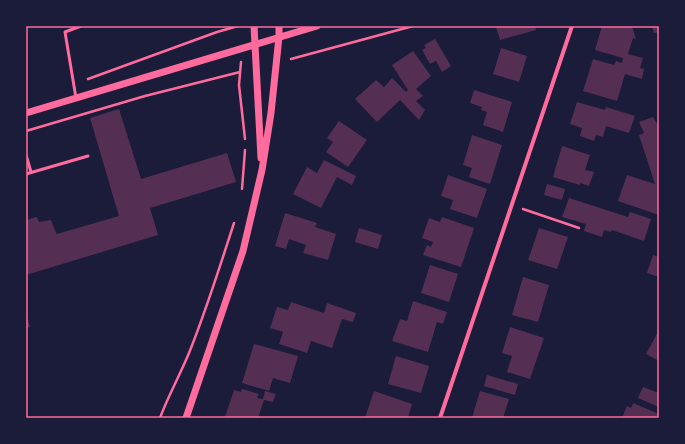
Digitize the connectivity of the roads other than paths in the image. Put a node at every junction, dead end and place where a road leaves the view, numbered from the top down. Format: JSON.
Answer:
{"nodes":[{"id":1,"x":81,"y":26,"type":"edge"},
{"id":2,"x":254,"y":26,"type":"edge"},
{"id":3,"x":279,"y":26,"type":"edge"},
{"id":4,"x":317,"y":26,"type":"edge"},
{"id":5,"x":572,"y":26,"type":"edge"},
{"id":6,"x":279,"y":37,"type":"junction"},
{"id":7,"x":255,"y":45,"type":"junction"},
{"id":8,"x":76,"y":98,"type":"junction"},
{"id":9,"x":26,"y":113,"type":"edge"},
{"id":10,"x":26,"y":155,"type":"edge"},
{"id":11,"x":88,"y":156,"type":"dead end"},
{"id":12,"x":262,"y":170,"type":"junction"},
{"id":13,"x":31,"y":172,"type":"junction"},
{"id":14,"x":26,"y":174,"type":"edge"},
{"id":15,"x":186,"y":418,"type":"edge"},
{"id":16,"x":440,"y":418,"type":"edge"}],
"edges":[{"from":1,"to":8,"type":"lane"},
{"from":2,"to":7,"type":"street"},
{"from":3,"to":6,"type":"street"},
{"from":4,"to":6,"type":"street"},
{"from":5,"to":16,"type":"street"},
{"from":6,"to":7,"type":"street"},
{"from":6,"to":12,"type":"street"},
{"from":7,"to":8,"type":"street"},
{"from":7,"to":12,"type":"street"},
{"from":8,"to":9,"type":"street"},
{"from":10,"to":13,"type":"lane"},
{"from":11,"to":13,"type":"lane"},
{"from":12,"to":15,"type":"street"},
{"from":13,"to":14,"type":"lane"}]}
